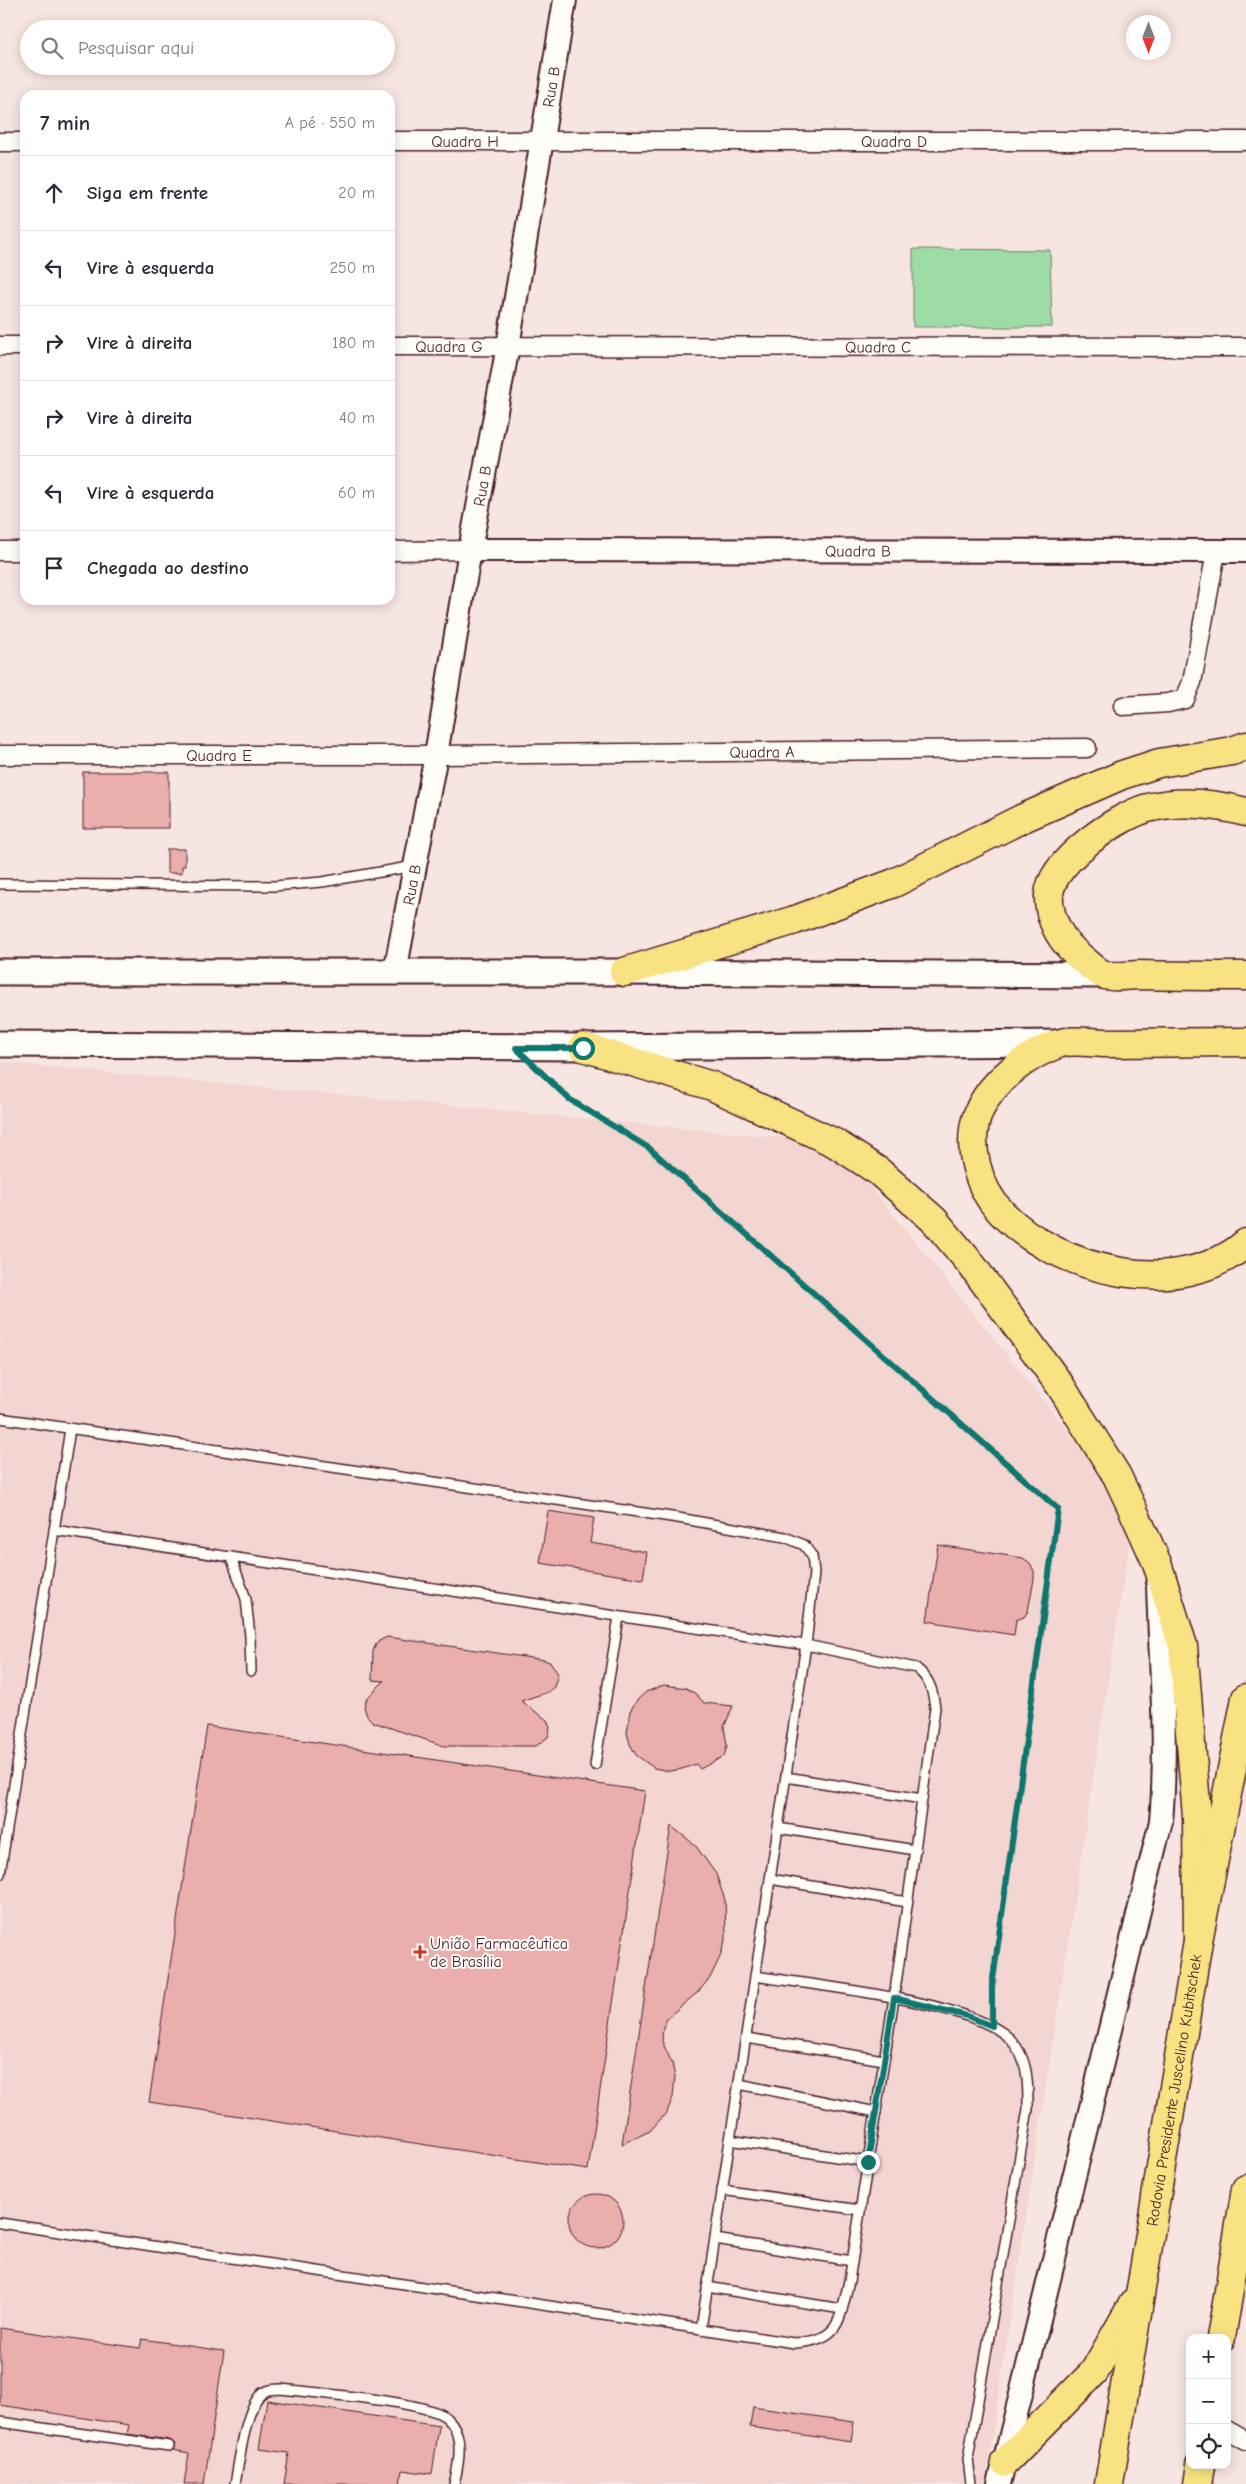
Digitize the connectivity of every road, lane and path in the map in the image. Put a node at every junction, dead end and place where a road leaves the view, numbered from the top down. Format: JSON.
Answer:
{"nodes":[{"id":1,"x":565,"y":0,"type":"edge"},
{"id":2,"x":395,"y":141,"type":"edge"},
{"id":3,"x":540,"y":141,"type":"junction"},
{"id":4,"x":1246,"y":141,"type":"edge"},
{"id":5,"x":0,"y":142,"type":"edge"},
{"id":6,"x":20,"y":142,"type":"edge"},
{"id":7,"x":0,"y":346,"type":"edge"},
{"id":8,"x":20,"y":346,"type":"edge"},
{"id":9,"x":395,"y":346,"type":"edge"},
{"id":10,"x":508,"y":346,"type":"junction"},
{"id":11,"x":1246,"y":347,"type":"edge"},
{"id":12,"x":395,"y":550,"type":"edge"},
{"id":13,"x":470,"y":550,"type":"junction"},
{"id":14,"x":0,"y":551,"type":"edge"},
{"id":15,"x":20,"y":551,"type":"edge"},
{"id":16,"x":1246,"y":551,"type":"edge"},
{"id":17,"x":1216,"y":552,"type":"junction"},
{"id":18,"x":1123,"y":706,"type":"dead end"},
{"id":19,"x":1246,"y":746,"type":"edge"},
{"id":20,"x":1087,"y":748,"type":"dead end"},
{"id":21,"x":0,"y":755,"type":"edge"},
{"id":22,"x":436,"y":755,"type":"junction"},
{"id":23,"x":1246,"y":812,"type":"edge"},
{"id":24,"x":415,"y":866,"type":"junction"},
{"id":25,"x":0,"y":884,"type":"edge"},
{"id":26,"x":0,"y":972,"type":"edge"},
{"id":27,"x":395,"y":972,"type":"junction"},
{"id":28,"x":624,"y":972,"type":"junction"},
{"id":29,"x":1104,"y":975,"type":"junction"},
{"id":30,"x":1246,"y":976,"type":"edge"},
{"id":31,"x":1246,"y":1042,"type":"edge"},
{"id":32,"x":1059,"y":1043,"type":"junction"},
{"id":33,"x":0,"y":1044,"type":"edge"},
{"id":34,"x":516,"y":1048,"type":"junction"},
{"id":35,"x":583,"y":1048,"type":"junction"},
{"id":36,"x":1246,"y":1243,"type":"edge"},
{"id":37,"x":0,"y":1418,"type":"edge"},
{"id":38,"x":70,"y":1429,"type":"junction"},
{"id":39,"x":54,"y":1530,"type":"junction"},
{"id":40,"x":231,"y":1557,"type":"junction"},
{"id":41,"x":1158,"y":1563,"type":"junction"},
{"id":42,"x":619,"y":1617,"type":"junction"},
{"id":43,"x":806,"y":1645,"type":"junction"},
{"id":44,"x":251,"y":1671,"type":"dead end"},
{"id":45,"x":1246,"y":1698,"type":"edge"},
{"id":46,"x":595,"y":1765,"type":"dead end"},
{"id":47,"x":786,"y":1777,"type":"junction"},
{"id":48,"x":922,"y":1799,"type":"junction"},
{"id":49,"x":778,"y":1828,"type":"junction"},
{"id":50,"x":915,"y":1850,"type":"junction"},
{"id":51,"x":0,"y":1874,"type":"edge"},
{"id":52,"x":770,"y":1879,"type":"junction"},
{"id":53,"x":907,"y":1902,"type":"junction"},
{"id":54,"x":1198,"y":1941,"type":"junction"},
{"id":55,"x":755,"y":1976,"type":"junction"},
{"id":56,"x":894,"y":1998,"type":"junction"},
{"id":57,"x":992,"y":2026,"type":"junction"},
{"id":58,"x":746,"y":2038,"type":"junction"},
{"id":59,"x":884,"y":2060,"type":"junction"},
{"id":60,"x":739,"y":2084,"type":"junction"},
{"id":61,"x":876,"y":2112,"type":"junction"},
{"id":62,"x":730,"y":2140,"type":"junction"},
{"id":63,"x":868,"y":2162,"type":"junction"},
{"id":64,"x":1246,"y":2189,"type":"edge"},
{"id":65,"x":722,"y":2190,"type":"junction"},
{"id":66,"x":860,"y":2210,"type":"junction"},
{"id":67,"x":0,"y":2223,"type":"edge"},
{"id":68,"x":715,"y":2239,"type":"junction"},
{"id":69,"x":852,"y":2261,"type":"junction"},
{"id":70,"x":708,"y":2287,"type":"junction"},
{"id":71,"x":1142,"y":2290,"type":"junction"},
{"id":72,"x":842,"y":2309,"type":"junction"},
{"id":73,"x":701,"y":2329,"type":"junction"},
{"id":74,"x":1222,"y":2334,"type":"edge"},
{"id":75,"x":0,"y":2422,"type":"edge"},
{"id":76,"x":1231,"y":2432,"type":"edge"},
{"id":77,"x":1246,"y":2441,"type":"edge"},
{"id":78,"x":169,"y":2446,"type":"dead end"},
{"id":79,"x":1200,"y":2469,"type":"edge"},
{"id":80,"x":1002,"y":2473,"type":"edge"},
{"id":81,"x":235,"y":2484,"type":"edge"},
{"id":82,"x":454,"y":2484,"type":"edge"},
{"id":83,"x":971,"y":2484,"type":"edge"},
{"id":84,"x":1109,"y":2484,"type":"edge"},
{"id":85,"x":1198,"y":2484,"type":"edge"}],
"edges":[{"from":1,"to":3,"type":"street","name":"Rua B"},
{"from":2,"to":3,"type":"street","name":"Quadra H"},
{"from":3,"to":4,"type":"street","name":"Quadra D"},
{"from":3,"to":10,"type":"street","name":"Rua B"},
{"from":5,"to":6,"type":"street"},
{"from":7,"to":8,"type":"street"},
{"from":9,"to":10,"type":"street","name":"Quadra G"},
{"from":10,"to":11,"type":"street","name":"Quadra C"},
{"from":10,"to":13,"type":"street","name":"Rua B"},
{"from":12,"to":13,"type":"street"},
{"from":13,"to":17,"type":"street","name":"Quadra B"},
{"from":13,"to":22,"type":"street","name":"Rua B"},
{"from":14,"to":15,"type":"street"},
{"from":16,"to":17,"type":"street","name":"Quadra B"},
{"from":17,"to":18,"type":"street"},
{"from":19,"to":28,"type":"highway"},
{"from":20,"to":22,"type":"street","name":"Quadra A"},
{"from":21,"to":22,"type":"street","name":"Quadra E"},
{"from":22,"to":24,"type":"street","name":"Rua B"},
{"from":23,"to":29,"type":"highway"},
{"from":24,"to":25,"type":"lane"},
{"from":24,"to":27,"type":"street","name":"Rua B"},
{"from":26,"to":27,"type":"main road"},
{"from":27,"to":28,"type":"main road"},
{"from":28,"to":29,"type":"main road"},
{"from":29,"to":30,"type":"highway"},
{"from":31,"to":32,"type":"highway"},
{"from":32,"to":35,"type":"main road"},
{"from":32,"to":36,"type":"highway"},
{"from":33,"to":34,"type":"main road"},
{"from":34,"to":35,"type":"main road"},
{"from":34,"to":57,"type":"path"},
{"from":35,"to":41,"type":"highway"},
{"from":37,"to":38,"type":"lane"},
{"from":38,"to":39,"type":"lane"},
{"from":38,"to":43,"type":"lane"},
{"from":39,"to":40,"type":"lane"},
{"from":39,"to":51,"type":"lane"},
{"from":40,"to":42,"type":"lane"},
{"from":40,"to":44,"type":"lane"},
{"from":41,"to":54,"type":"highway"},
{"from":41,"to":80,"type":"street"},
{"from":42,"to":43,"type":"lane"},
{"from":42,"to":46,"type":"lane"},
{"from":43,"to":47,"type":"lane"},
{"from":43,"to":48,"type":"lane"},
{"from":45,"to":54,"type":"highway","name":"Rodovia Presidente Juscelino Kubitschek"},
{"from":47,"to":48,"type":"lane"},
{"from":47,"to":49,"type":"lane"},
{"from":48,"to":50,"type":"lane"},
{"from":49,"to":50,"type":"lane"},
{"from":49,"to":52,"type":"lane"},
{"from":50,"to":53,"type":"lane"},
{"from":52,"to":53,"type":"lane"},
{"from":52,"to":55,"type":"lane"},
{"from":53,"to":56,"type":"lane"},
{"from":54,"to":71,"type":"highway","name":"Rodovia Presidente Juscelino Kubitschek"},
{"from":55,"to":56,"type":"lane"},
{"from":55,"to":58,"type":"lane"},
{"from":56,"to":57,"type":"lane"},
{"from":56,"to":59,"type":"lane"},
{"from":57,"to":83,"type":"lane"},
{"from":58,"to":59,"type":"lane"},
{"from":58,"to":60,"type":"lane"},
{"from":59,"to":61,"type":"lane"},
{"from":60,"to":61,"type":"lane"},
{"from":60,"to":62,"type":"lane"},
{"from":61,"to":63,"type":"lane"},
{"from":62,"to":63,"type":"lane"},
{"from":62,"to":65,"type":"lane"},
{"from":63,"to":66,"type":"lane"},
{"from":64,"to":74,"type":"highway"},
{"from":65,"to":66,"type":"lane"},
{"from":65,"to":68,"type":"lane"},
{"from":66,"to":69,"type":"lane"},
{"from":67,"to":73,"type":"lane"},
{"from":68,"to":69,"type":"lane"},
{"from":68,"to":70,"type":"lane"},
{"from":69,"to":72,"type":"lane"},
{"from":70,"to":72,"type":"lane"},
{"from":70,"to":73,"type":"lane"},
{"from":71,"to":80,"type":"highway"},
{"from":71,"to":84,"type":"highway","name":"Rodovia Presidente Juscelino Kubitschek"},
{"from":72,"to":73,"type":"lane"},
{"from":75,"to":78,"type":"lane"},
{"from":76,"to":77,"type":"street"},
{"from":79,"to":85,"type":"highway"},
{"from":81,"to":82,"type":"lane"}]}
